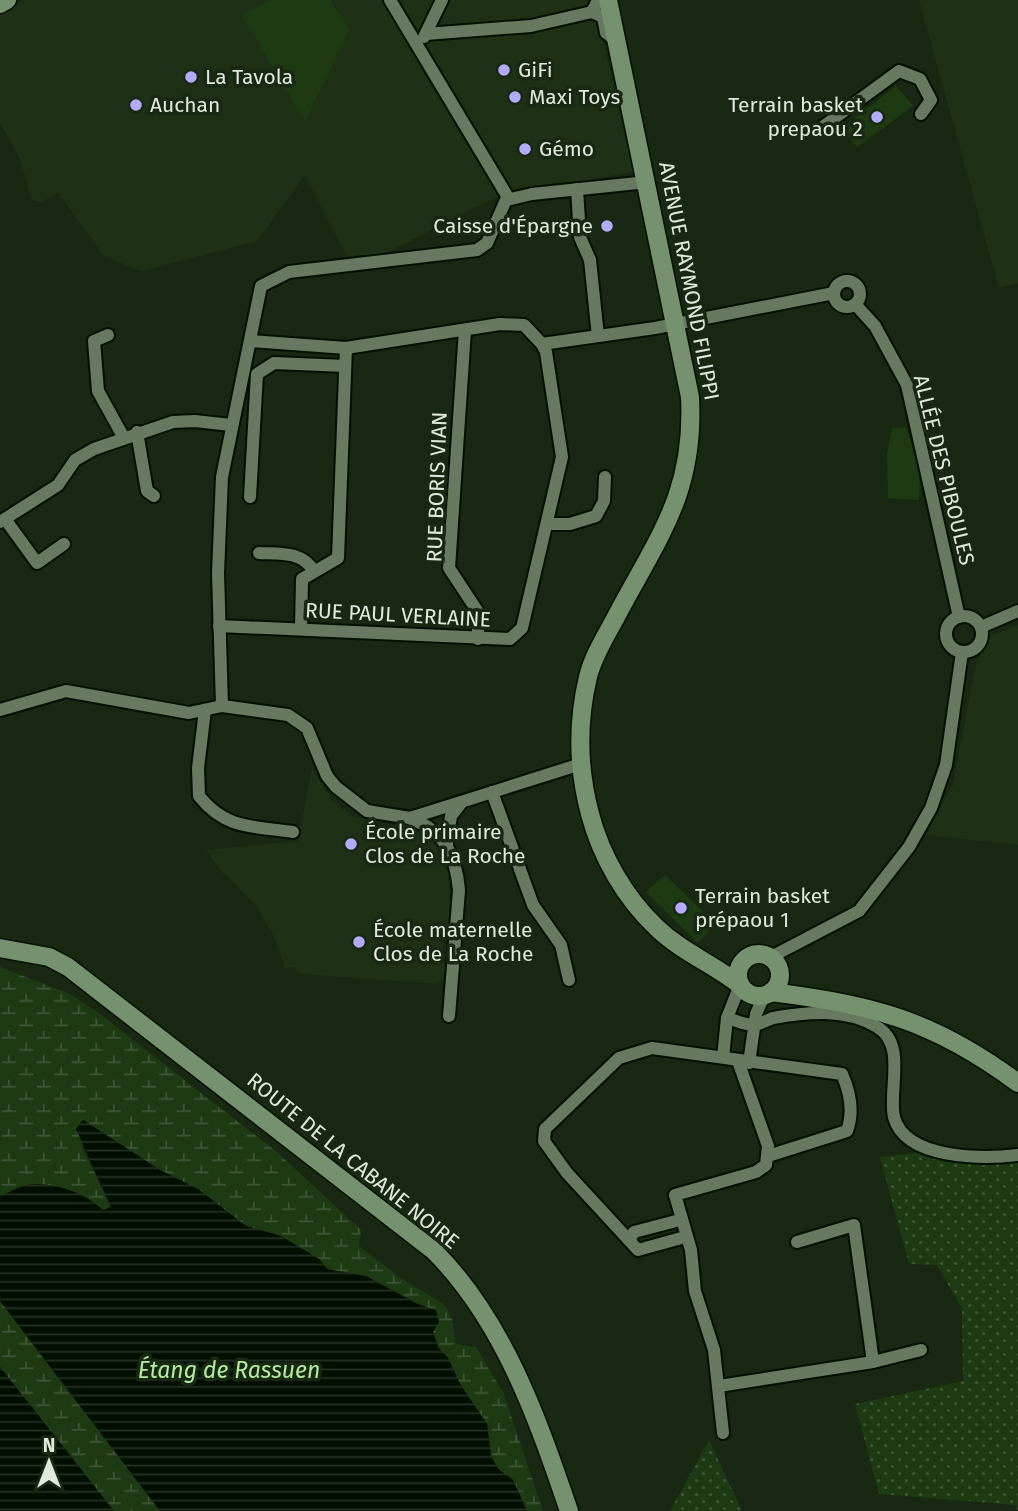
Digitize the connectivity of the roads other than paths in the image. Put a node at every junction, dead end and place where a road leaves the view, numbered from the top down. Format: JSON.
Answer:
{"nodes":[{"id":1,"x":7,"y":0,"type":"edge"},
{"id":2,"x":390,"y":0,"type":"edge"},
{"id":3,"x":442,"y":0,"type":"edge"},
{"id":4,"x":608,"y":0,"type":"edge"},
{"id":5,"x":0,"y":4,"type":"edge"},
{"id":6,"x":595,"y":6,"type":"edge"},
{"id":7,"x":426,"y":34,"type":"junction"},
{"id":8,"x":617,"y":41,"type":"junction"},
{"id":9,"x":415,"y":43,"type":"junction"},
{"id":10,"x":921,"y":114,"type":"dead end"},
{"id":11,"x":821,"y":128,"type":"dead end"},
{"id":12,"x":647,"y":183,"type":"junction"},
{"id":13,"x":577,"y":189,"type":"junction"},
{"id":14,"x":509,"y":199,"type":"junction"},
{"id":15,"x":834,"y":293,"type":"junction"},
{"id":16,"x":855,"y":304,"type":"junction"},
{"id":17,"x":675,"y":324,"type":"junction"},
{"id":18,"x":465,"y":330,"type":"junction"},
{"id":19,"x":108,"y":335,"type":"dead end"},
{"id":20,"x":598,"y":336,"type":"junction"},
{"id":21,"x":250,"y":341,"type":"junction"},
{"id":22,"x":542,"y":344,"type":"junction"},
{"id":23,"x":346,"y":348,"type":"junction"},
{"id":24,"x":345,"y":366,"type":"junction"},
{"id":25,"x":231,"y":425,"type":"junction"},
{"id":26,"x":137,"y":432,"type":"junction"},
{"id":27,"x":124,"y":438,"type":"junction"},
{"id":28,"x":605,"y":477,"type":"dead end"},
{"id":29,"x":154,"y":496,"type":"dead end"},
{"id":30,"x":250,"y":497,"type":"dead end"},
{"id":31,"x":2,"y":521,"type":"edge"},
{"id":32,"x":548,"y":524,"type":"junction"},
{"id":33,"x":64,"y":544,"type":"dead end"},
{"id":34,"x":259,"y":553,"type":"dead end"},
{"id":35,"x":314,"y":571,"type":"junction"},
{"id":36,"x":1018,"y":611,"type":"edge"},
{"id":37,"x":959,"y":617,"type":"junction"},
{"id":38,"x":219,"y":626,"type":"junction"},
{"id":39,"x":981,"y":627,"type":"junction"},
{"id":40,"x":301,"y":629,"type":"junction"},
{"id":41,"x":478,"y":639,"type":"junction"},
{"id":42,"x":962,"y":652,"type":"junction"},
{"id":43,"x":222,"y":706,"type":"junction"},
{"id":44,"x":0,"y":710,"type":"edge"},
{"id":45,"x":205,"y":710,"type":"junction"},
{"id":46,"x":581,"y":764,"type":"junction"},
{"id":47,"x":492,"y":792,"type":"junction"},
{"id":48,"x":461,"y":803,"type":"junction"},
{"id":49,"x":410,"y":818,"type":"junction"},
{"id":50,"x":293,"y":832,"type":"dead end"},
{"id":51,"x":447,"y":843,"type":"junction"},
{"id":52,"x":0,"y":948,"type":"edge"},
{"id":53,"x":769,"y":958,"type":"junction"},
{"id":54,"x":745,"y":961,"type":"junction"},
{"id":55,"x":709,"y":964,"type":"junction"},
{"id":56,"x":780,"y":975,"type":"junction"},
{"id":57,"x":569,"y":980,"type":"dead end"},
{"id":58,"x":740,"y":985,"type":"junction"},
{"id":59,"x":768,"y":994,"type":"junction"},
{"id":60,"x":812,"y":996,"type":"junction"},
{"id":61,"x":449,"y":1016,"type":"dead end"},
{"id":62,"x":727,"y":1018,"type":"junction"},
{"id":63,"x":754,"y":1025,"type":"junction"},
{"id":64,"x":723,"y":1057,"type":"junction"},
{"id":65,"x":743,"y":1062,"type":"junction"},
{"id":66,"x":1018,"y":1083,"type":"edge"},
{"id":67,"x":1018,"y":1155,"type":"edge"},
{"id":68,"x":768,"y":1156,"type":"junction"},
{"id":69,"x":680,"y":1220,"type":"junction"},
{"id":70,"x":685,"y":1237,"type":"junction"},
{"id":71,"x":629,"y":1240,"type":"junction"},
{"id":72,"x":797,"y":1242,"type":"dead end"},
{"id":73,"x":921,"y":1350,"type":"dead end"},
{"id":74,"x":873,"y":1362,"type":"junction"},
{"id":75,"x":719,"y":1386,"type":"junction"},
{"id":76,"x":723,"y":1433,"type":"dead end"},
{"id":77,"x":569,"y":1511,"type":"edge"}],
"edges":[{"from":1,"to":5,"type":"main road"},
{"from":2,"to":9,"type":"street"},
{"from":3,"to":7,"type":"street"},
{"from":4,"to":8,"type":"main road","name":"AVENUE RAYMOND FILIPPI"},
{"from":6,"to":7,"type":"street"},
{"from":6,"to":8,"type":"street"},
{"from":7,"to":9,"type":"street"},
{"from":8,"to":12,"type":"main road","name":"AVENUE RAYMOND FILIPPI"},
{"from":9,"to":14,"type":"street"},
{"from":10,"to":11,"type":"street"},
{"from":12,"to":13,"type":"street"},
{"from":12,"to":17,"type":"main road","name":"AVENUE RAYMOND FILIPPI"},
{"from":13,"to":14,"type":"street"},
{"from":13,"to":20,"type":"street"},
{"from":14,"to":21,"type":"street"},
{"from":15,"to":16,"type":"street"},
{"from":15,"to":16,"type":"street"},
{"from":15,"to":17,"type":"street"},
{"from":16,"to":37,"type":"street","name":"ALLÉE DES PIBOULES"},
{"from":17,"to":20,"type":"street"},
{"from":17,"to":46,"type":"main road","name":"AVENUE RAYMOND FILIPPI"},
{"from":18,"to":22,"type":"street"},
{"from":18,"to":23,"type":"street"},
{"from":18,"to":41,"type":"street","name":"RUE BORIS VIAN"},
{"from":19,"to":27,"type":"street"},
{"from":20,"to":22,"type":"street"},
{"from":21,"to":23,"type":"street"},
{"from":21,"to":25,"type":"street"},
{"from":22,"to":32,"type":"street","name":"RUE PAUL VERLAINE"},
{"from":23,"to":24,"type":"street"},
{"from":24,"to":30,"type":"street"},
{"from":24,"to":35,"type":"street"},
{"from":25,"to":26,"type":"street"},
{"from":25,"to":38,"type":"street"},
{"from":26,"to":27,"type":"street"},
{"from":26,"to":29,"type":"street"},
{"from":27,"to":31,"type":"street"},
{"from":28,"to":32,"type":"street"},
{"from":31,"to":33,"type":"street"},
{"from":32,"to":41,"type":"street","name":"RUE PAUL VERLAINE"},
{"from":34,"to":35,"type":"street"},
{"from":35,"to":40,"type":"street"},
{"from":36,"to":39,"type":"street"},
{"from":37,"to":39,"type":"street"},
{"from":37,"to":42,"type":"street"},
{"from":38,"to":40,"type":"street","name":"RUE PAUL VERLAINE"},
{"from":38,"to":43,"type":"street"},
{"from":39,"to":42,"type":"street"},
{"from":40,"to":41,"type":"street","name":"RUE PAUL VERLAINE"},
{"from":42,"to":53,"type":"street"},
{"from":43,"to":45,"type":"street"},
{"from":43,"to":49,"type":"street"},
{"from":44,"to":45,"type":"street"},
{"from":45,"to":50,"type":"street"},
{"from":46,"to":47,"type":"street"},
{"from":46,"to":55,"type":"main road","name":"AVENUE RAYMOND FILIPPI"},
{"from":47,"to":48,"type":"street"},
{"from":47,"to":57,"type":"street"},
{"from":48,"to":49,"type":"street"},
{"from":48,"to":51,"type":"street"},
{"from":49,"to":51,"type":"street"},
{"from":51,"to":61,"type":"street"},
{"from":52,"to":77,"type":"main road","name":"ROUTE DE LA CABANE NOIRE"},
{"from":53,"to":54,"type":"main road"},
{"from":53,"to":56,"type":"main road"},
{"from":54,"to":55,"type":"main road"},
{"from":54,"to":58,"type":"main road"},
{"from":55,"to":58,"type":"main road","name":"AVENUE RAYMOND FILIPPI"},
{"from":56,"to":59,"type":"main road"},
{"from":56,"to":60,"type":"main road"},
{"from":58,"to":59,"type":"main road"},
{"from":58,"to":62,"type":"street"},
{"from":59,"to":60,"type":"main road"},
{"from":59,"to":63,"type":"street"},
{"from":60,"to":66,"type":"main road"},
{"from":62,"to":63,"type":"street"},
{"from":62,"to":64,"type":"street"},
{"from":63,"to":65,"type":"street"},
{"from":63,"to":67,"type":"street"},
{"from":64,"to":65,"type":"street"},
{"from":64,"to":71,"type":"street"},
{"from":65,"to":68,"type":"street"},
{"from":65,"to":68,"type":"street"},
{"from":68,"to":69,"type":"street"},
{"from":69,"to":70,"type":"street"},
{"from":69,"to":71,"type":"street"},
{"from":70,"to":71,"type":"street"},
{"from":70,"to":75,"type":"street"},
{"from":72,"to":74,"type":"street"},
{"from":73,"to":74,"type":"street"},
{"from":74,"to":75,"type":"street"},
{"from":75,"to":76,"type":"street"}]}
